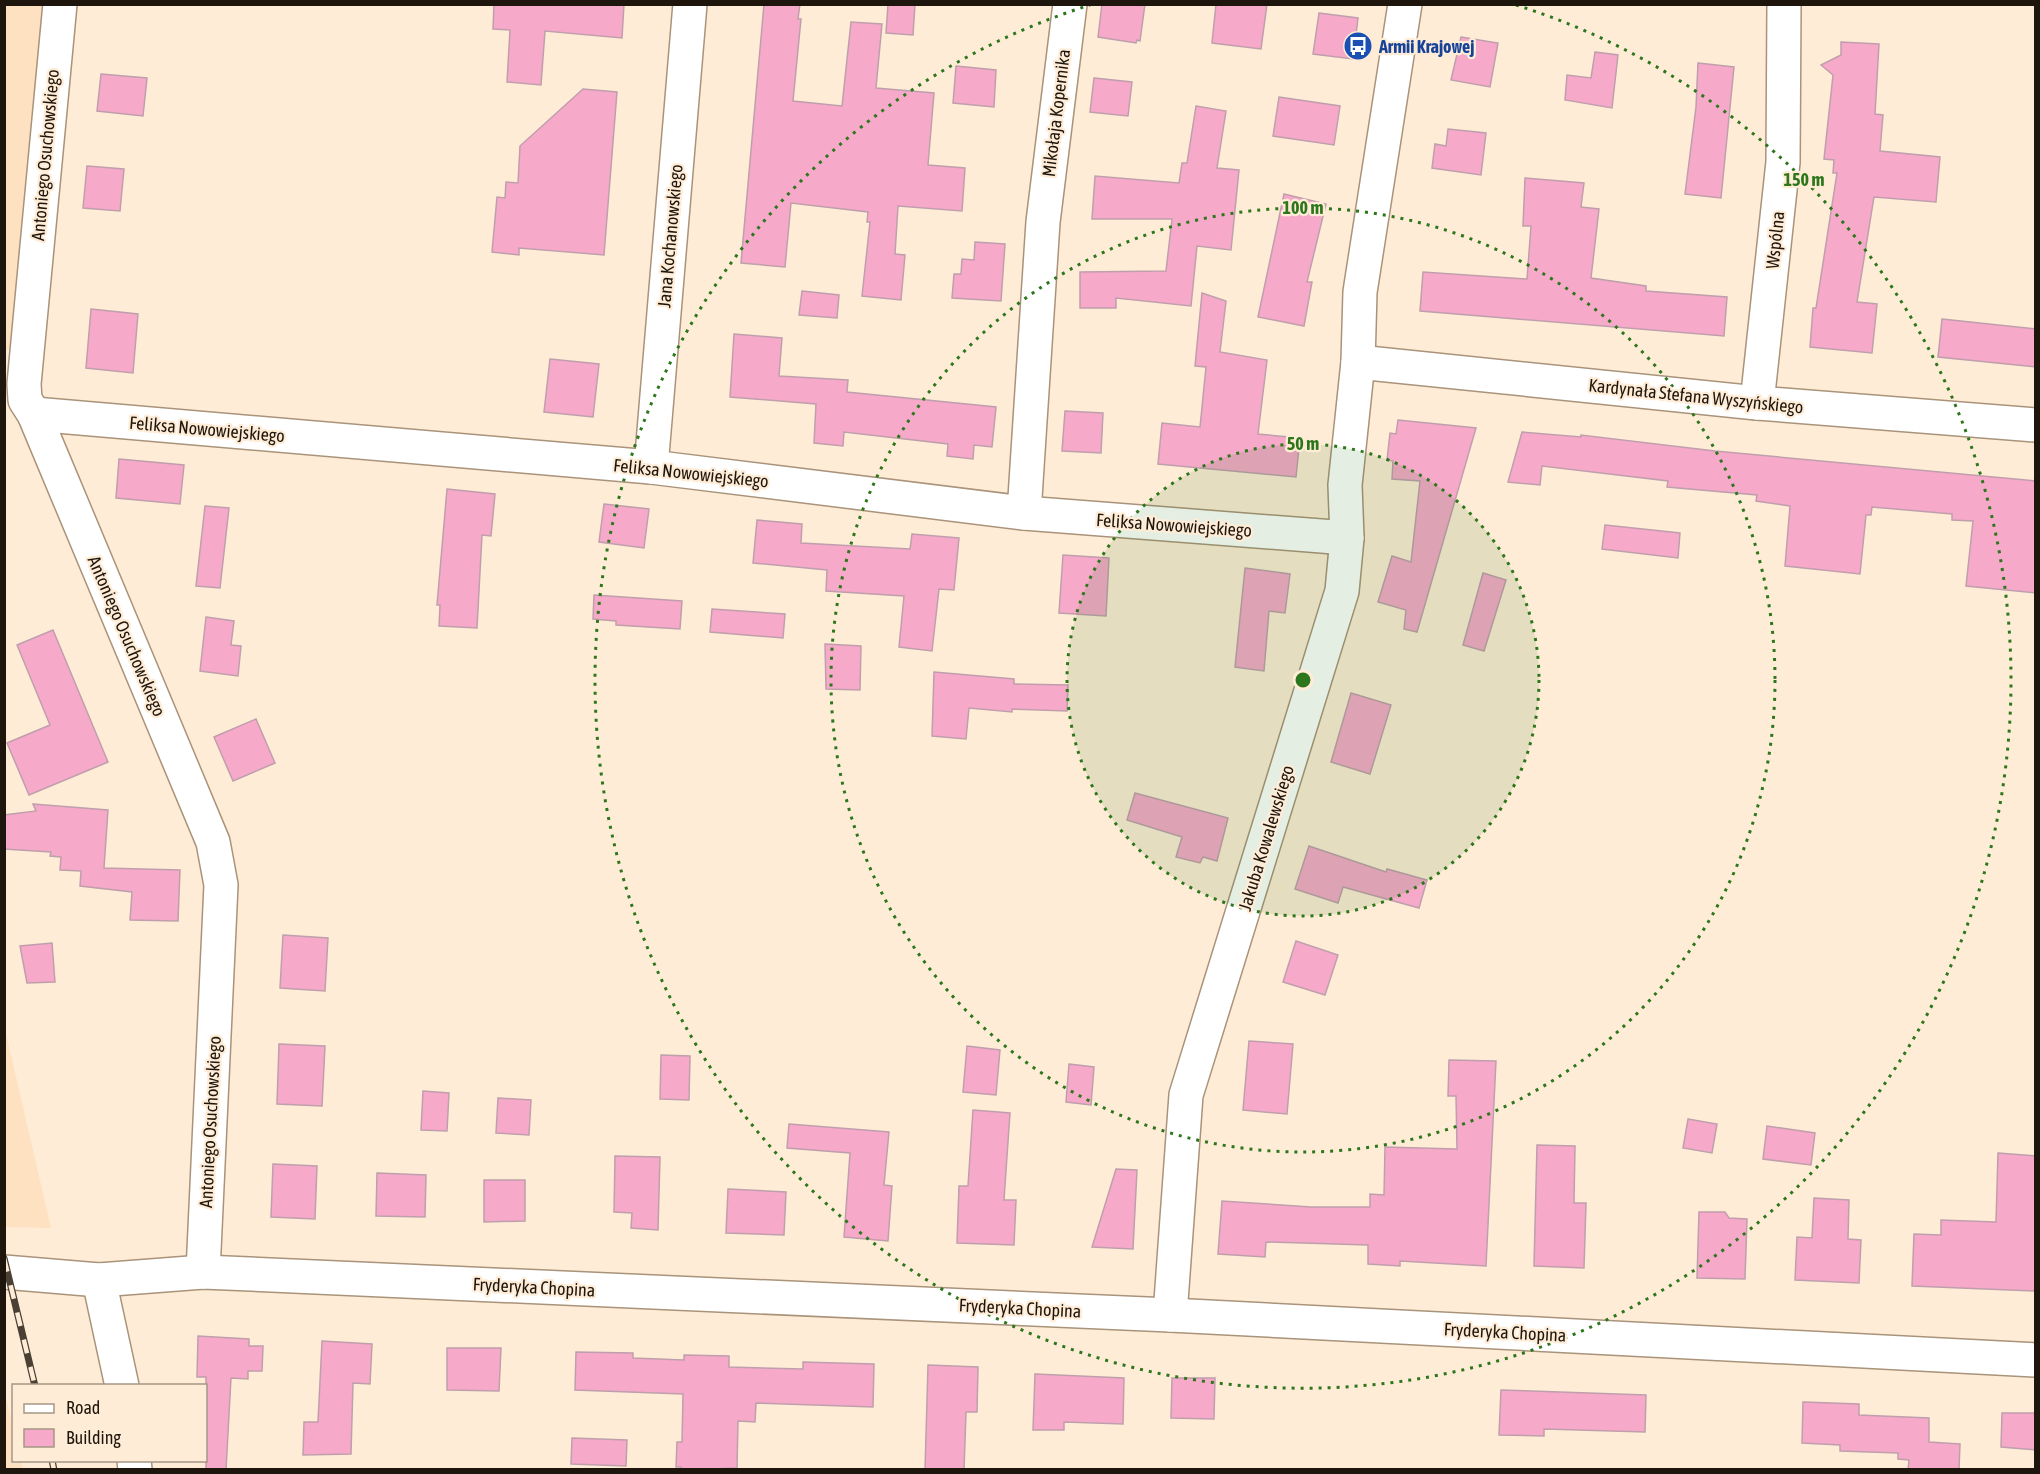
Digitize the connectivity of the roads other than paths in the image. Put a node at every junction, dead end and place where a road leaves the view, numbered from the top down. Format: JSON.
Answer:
{"nodes":[{"id":1,"x":60,"y":4,"type":"edge"},
{"id":2,"x":690,"y":4,"type":"edge"},
{"id":3,"x":1070,"y":4,"type":"edge"},
{"id":4,"x":1405,"y":4,"type":"edge"},
{"id":5,"x":1784,"y":4,"type":"edge"},
{"id":6,"x":1358,"y":362,"type":"junction"},
{"id":7,"x":1757,"y":403,"type":"junction"},
{"id":8,"x":34,"y":414,"type":"junction"},
{"id":9,"x":2036,"y":424,"type":"edge"},
{"id":10,"x":651,"y":467,"type":"junction"},
{"id":11,"x":1024,"y":513,"type":"junction"},
{"id":12,"x":1347,"y":538,"type":"junction"},
{"id":13,"x":4,"y":1272,"type":"edge"},
{"id":14,"x":203,"y":1272,"type":"junction"},
{"id":15,"x":99,"y":1280,"type":"junction"},
{"id":16,"x":1170,"y":1315,"type":"junction"},
{"id":17,"x":2036,"y":1360,"type":"edge"},
{"id":18,"x":122,"y":1384,"type":"edge"}],
"edges":[{"from":1,"to":8,"type":"street","name":"Antoniego Osuchowskiego"},
{"from":2,"to":10,"type":"street","name":"Jana Kochanowskiego"},
{"from":3,"to":11,"type":"street","name":"Mikołaja Kopernika"},
{"from":4,"to":6,"type":"street"},
{"from":5,"to":7,"type":"street","name":"Wspólna"},
{"from":6,"to":7,"type":"street","name":"Kardynała Stefana Wyszyńskiego"},
{"from":6,"to":12,"type":"street","name":"Jakuba Kowalewskiego"},
{"from":7,"to":9,"type":"street","name":"Kardynała Stefana Wyszyńskiego"},
{"from":8,"to":10,"type":"street","name":"Feliksa Nowowiejskiego"},
{"from":8,"to":14,"type":"street","name":"Antoniego Osuchowskiego"},
{"from":10,"to":11,"type":"street","name":"Feliksa Nowowiejskiego"},
{"from":11,"to":12,"type":"street","name":"Feliksa Nowowiejskiego"},
{"from":12,"to":16,"type":"street","name":"Jakuba Kowalewskiego"},
{"from":13,"to":15,"type":"street","name":"Fryderyka Chopina"},
{"from":14,"to":15,"type":"street","name":"Fryderyka Chopina"},
{"from":14,"to":16,"type":"street","name":"Fryderyka Chopina"},
{"from":15,"to":18,"type":"street"},
{"from":16,"to":17,"type":"street","name":"Fryderyka Chopina"}]}
